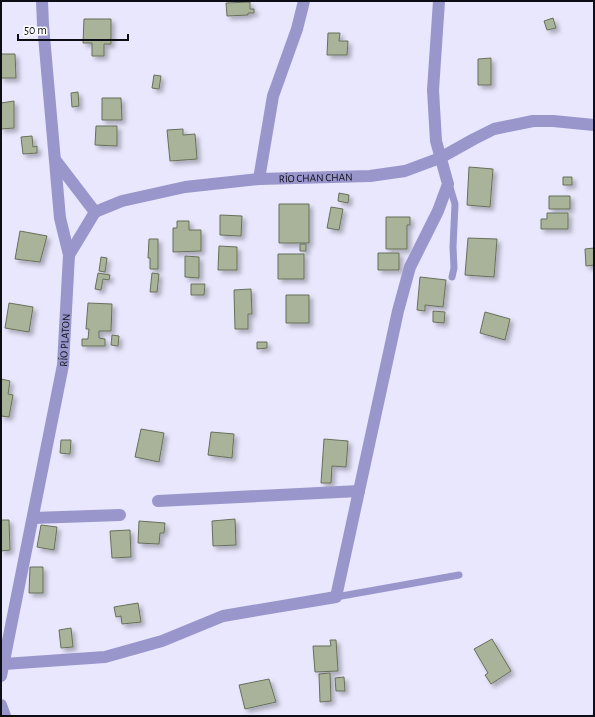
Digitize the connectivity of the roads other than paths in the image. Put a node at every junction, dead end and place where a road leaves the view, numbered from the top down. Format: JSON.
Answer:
{"nodes":[{"id":1,"x":42,"y":1,"type":"edge"},
{"id":2,"x":304,"y":1,"type":"edge"},
{"id":3,"x":439,"y":1,"type":"edge"},
{"id":4,"x":594,"y":125,"type":"edge"},
{"id":5,"x":440,"y":158,"type":"junction"},
{"id":6,"x":56,"y":160,"type":"junction"},
{"id":7,"x":259,"y":179,"type":"junction"},
{"id":8,"x":448,"y":184,"type":"junction"},
{"id":9,"x":95,"y":212,"type":"junction"},
{"id":10,"x":69,"y":255,"type":"junction"},
{"id":11,"x":452,"y":277,"type":"dead end"},
{"id":12,"x":359,"y":491,"type":"junction"},
{"id":13,"x":158,"y":501,"type":"dead end"},
{"id":14,"x":120,"y":515,"type":"dead end"},
{"id":15,"x":33,"y":518,"type":"junction"},
{"id":16,"x":459,"y":575,"type":"dead end"},
{"id":17,"x":336,"y":597,"type":"junction"},
{"id":18,"x":2,"y":670,"type":"edge"},
{"id":19,"x":1,"y":704,"type":"edge"},
{"id":20,"x":6,"y":716,"type":"edge"}],
"edges":[{"from":1,"to":6,"type":"street","name":"RÍO PLATON"},
{"from":2,"to":7,"type":"street"},
{"from":3,"to":5,"type":"street"},
{"from":4,"to":5,"type":"street","name":"RÍO CHAN CHAN"},
{"from":5,"to":7,"type":"street","name":"RÍO CHAN CHAN"},
{"from":5,"to":8,"type":"street"},
{"from":6,"to":9,"type":"street"},
{"from":6,"to":10,"type":"street","name":"RÍO PLATON"},
{"from":7,"to":9,"type":"street","name":"RÍO CHAN CHAN"},
{"from":8,"to":11,"type":"lane"},
{"from":8,"to":12,"type":"street"},
{"from":9,"to":10,"type":"street"},
{"from":10,"to":15,"type":"street","name":"RÍO PLATON"},
{"from":12,"to":13,"type":"street"},
{"from":12,"to":17,"type":"street"},
{"from":14,"to":15,"type":"street"},
{"from":15,"to":18,"type":"street","name":"RÍO PLATON"},
{"from":16,"to":17,"type":"lane"},
{"from":17,"to":18,"type":"street"},
{"from":19,"to":20,"type":"street"}]}
